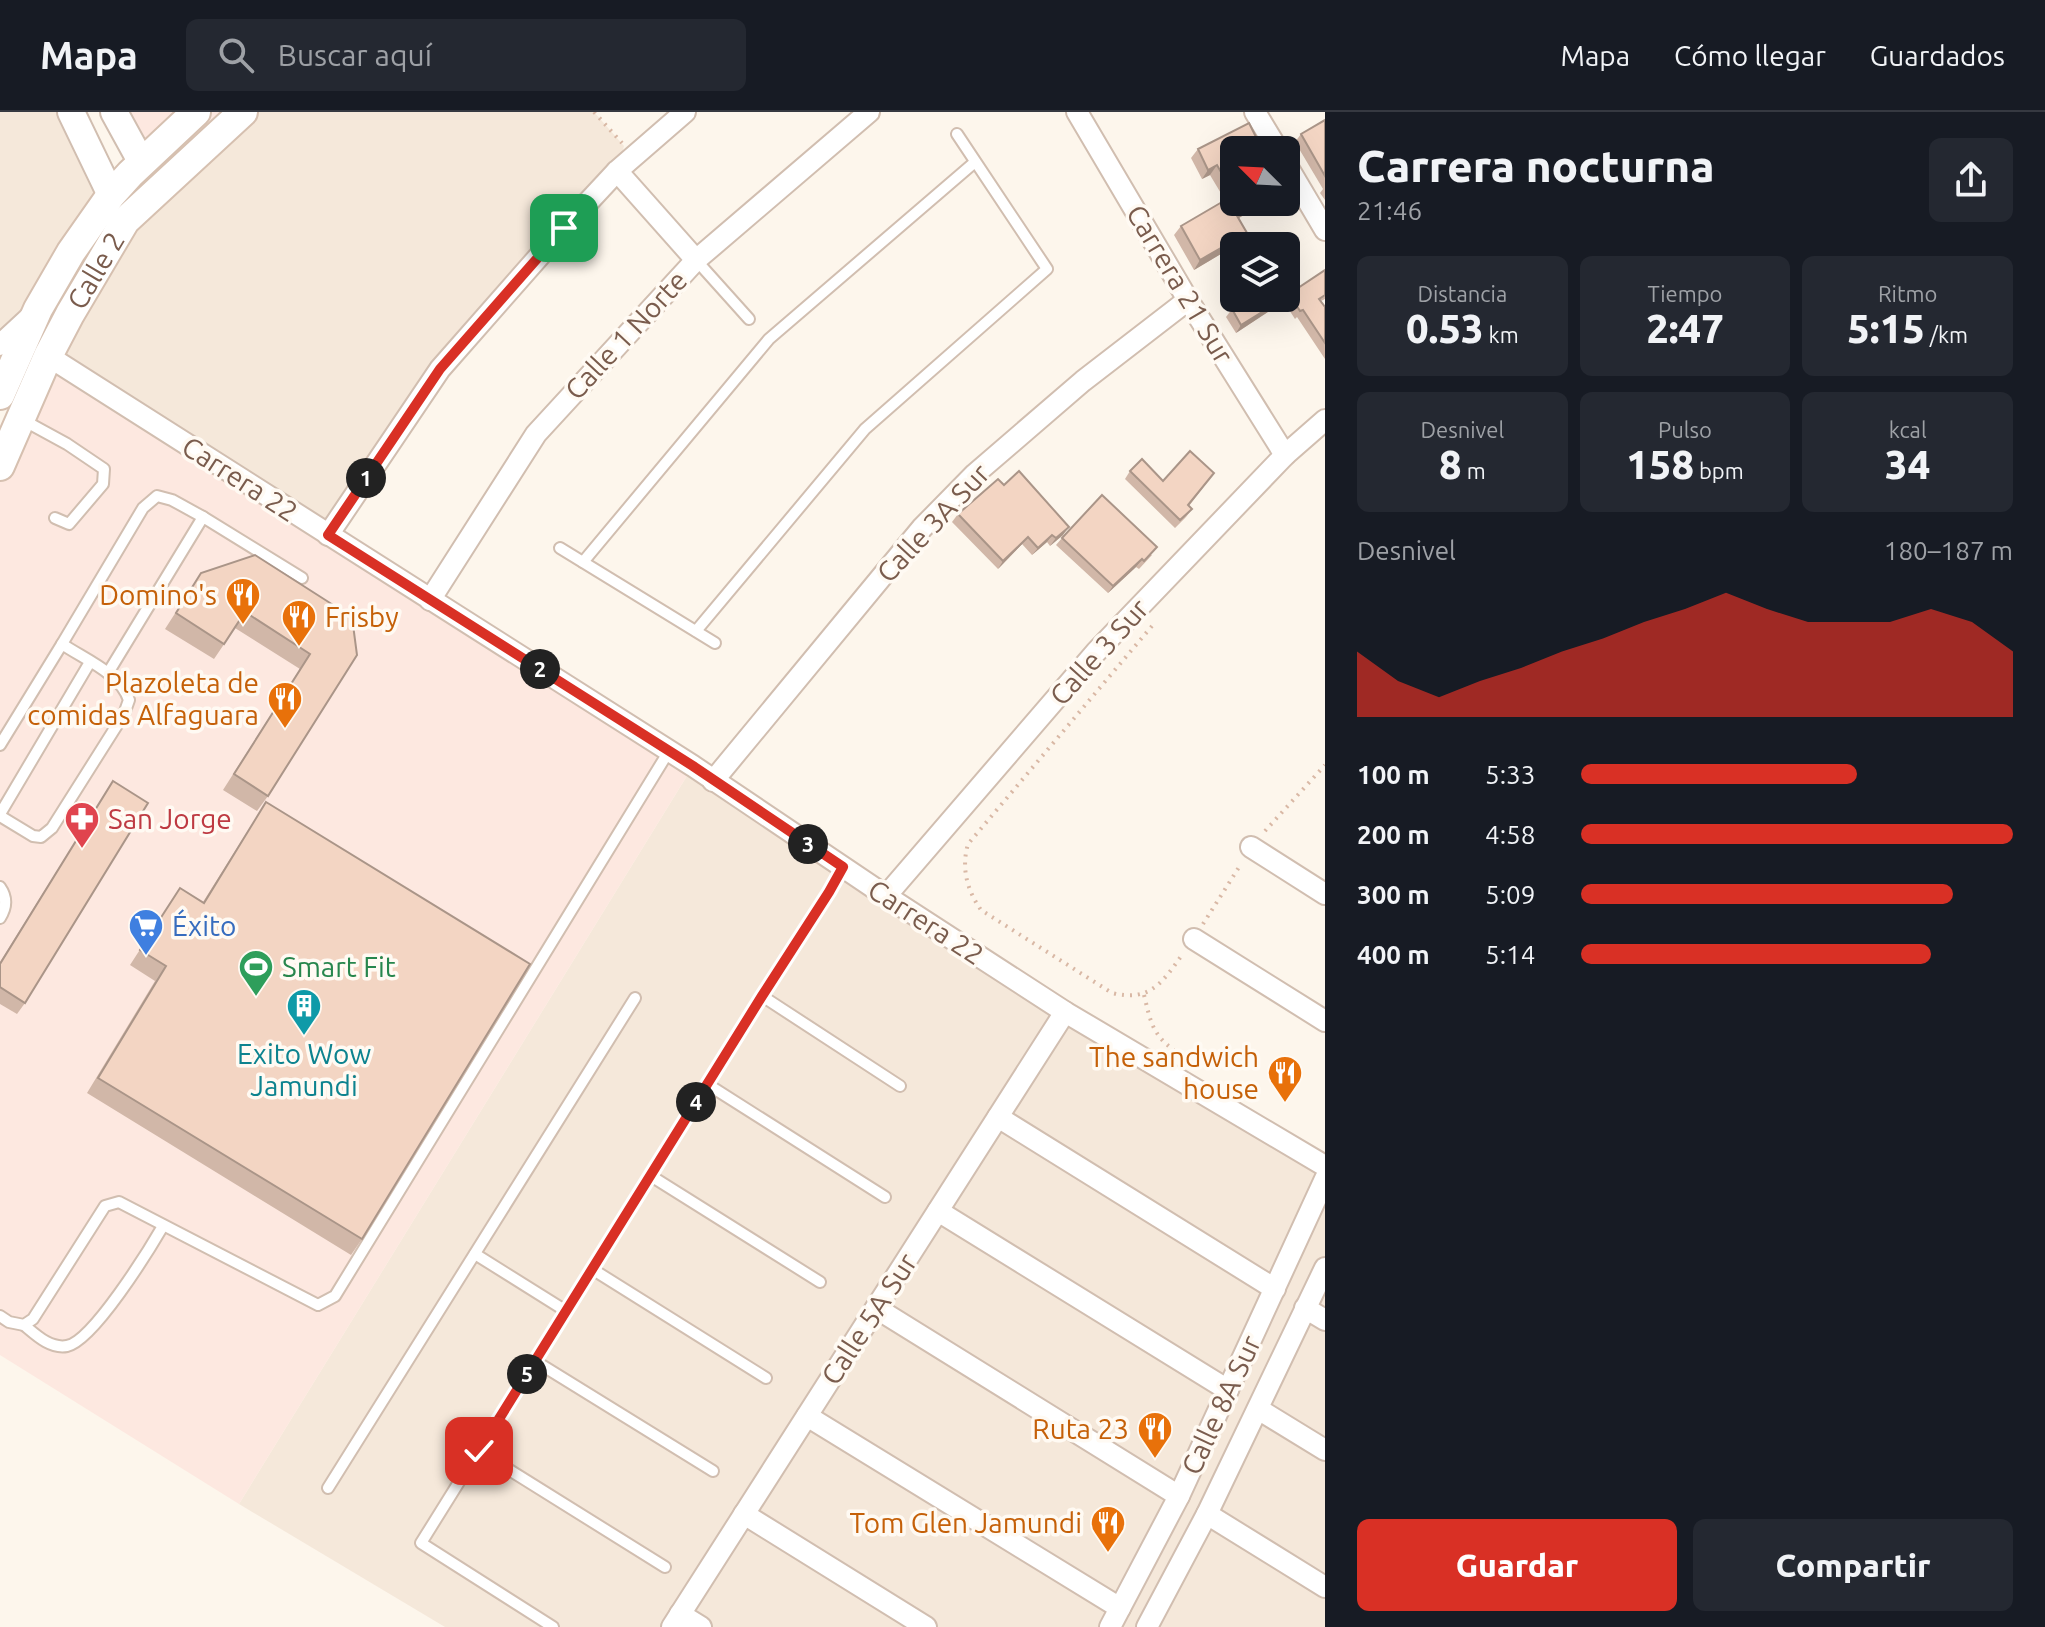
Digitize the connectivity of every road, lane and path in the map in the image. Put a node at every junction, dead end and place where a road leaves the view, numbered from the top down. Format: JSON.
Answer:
{"nodes":[{"id":1,"x":71,"y":112,"type":"edge"},
{"id":2,"x":114,"y":112,"type":"edge"},
{"id":3,"x":196,"y":112,"type":"edge"},
{"id":4,"x":243,"y":112,"type":"edge"},
{"id":5,"x":594,"y":112,"type":"edge"},
{"id":6,"x":685,"y":112,"type":"edge"},
{"id":7,"x":869,"y":112,"type":"edge"},
{"id":8,"x":1077,"y":112,"type":"edge"},
{"id":9,"x":1255,"y":112,"type":"edge"},
{"id":10,"x":957,"y":134,"type":"dead end"},
{"id":11,"x":1270,"y":136,"type":"edge"},
{"id":12,"x":975,"y":162,"type":"junction"},
{"id":13,"x":142,"y":163,"type":"junction"},
{"id":14,"x":617,"y":171,"type":"junction"},
{"id":15,"x":1300,"y":188,"type":"edge"},
{"id":16,"x":111,"y":195,"type":"junction"},
{"id":17,"x":1325,"y":230,"type":"edge"},
{"id":18,"x":696,"y":260,"type":"junction"},
{"id":19,"x":1188,"y":300,"type":"junction"},
{"id":20,"x":38,"y":309,"type":"junction"},
{"id":21,"x":749,"y":319,"type":"dead end"},
{"id":22,"x":0,"y":345,"type":"edge"},
{"id":23,"x":48,"y":356,"type":"junction"},
{"id":24,"x":0,"y":395,"type":"edge"},
{"id":25,"x":21,"y":419,"type":"junction"},
{"id":26,"x":1325,"y":420,"type":"edge"},
{"id":27,"x":1285,"y":455,"type":"junction"},
{"id":28,"x":0,"y":466,"type":"edge"},
{"id":29,"x":203,"y":517,"type":"junction"},
{"id":30,"x":55,"y":518,"type":"dead end"},
{"id":31,"x":328,"y":535,"type":"junction"},
{"id":32,"x":560,"y":548,"type":"dead end"},
{"id":33,"x":583,"y":562,"type":"junction"},
{"id":34,"x":302,"y":578,"type":"dead end"},
{"id":35,"x":430,"y":600,"type":"junction"},
{"id":36,"x":1157,"y":621,"type":"dead end"},
{"id":37,"x":696,"y":631,"type":"junction"},
{"id":38,"x":715,"y":643,"type":"dead end"},
{"id":39,"x":62,"y":644,"type":"junction"},
{"id":40,"x":90,"y":662,"type":"junction"},
{"id":41,"x":108,"y":673,"type":"junction"},
{"id":42,"x":0,"y":745,"type":"edge"},
{"id":43,"x":669,"y":751,"type":"junction"},
{"id":44,"x":1325,"y":765,"type":"edge"},
{"id":45,"x":713,"y":781,"type":"junction"},
{"id":46,"x":0,"y":815,"type":"edge"},
{"id":47,"x":1251,"y":847,"type":"junction"},
{"id":48,"x":843,"y":867,"type":"junction"},
{"id":49,"x":0,"y":887,"type":"edge"},
{"id":50,"x":1325,"y":894,"type":"edge"},
{"id":51,"x":886,"y":896,"type":"junction"},
{"id":52,"x":0,"y":918,"type":"edge"},
{"id":53,"x":1194,"y":939,"type":"junction"},
{"id":54,"x":762,"y":996,"type":"junction"},
{"id":55,"x":635,"y":998,"type":"dead end"},
{"id":56,"x":1065,"y":1012,"type":"junction"},
{"id":57,"x":1325,"y":1021,"type":"edge"},
{"id":58,"x":707,"y":1084,"type":"junction"},
{"id":59,"x":900,"y":1086,"type":"dead end"},
{"id":60,"x":998,"y":1117,"type":"junction"},
{"id":61,"x":1325,"y":1166,"type":"edge"},
{"id":62,"x":651,"y":1176,"type":"junction"},
{"id":63,"x":1325,"y":1179,"type":"edge"},
{"id":64,"x":885,"y":1197,"type":"dead end"},
{"id":65,"x":938,"y":1211,"type":"junction"},
{"id":66,"x":163,"y":1226,"type":"junction"},
{"id":67,"x":475,"y":1254,"type":"junction"},
{"id":68,"x":1325,"y":1268,"type":"edge"},
{"id":69,"x":592,"y":1269,"type":"junction"},
{"id":70,"x":820,"y":1282,"type":"dead end"},
{"id":71,"x":1275,"y":1289,"type":"junction"},
{"id":72,"x":876,"y":1308,"type":"junction"},
{"id":73,"x":1305,"y":1308,"type":"junction"},
{"id":74,"x":566,"y":1311,"type":"junction"},
{"id":75,"x":0,"y":1316,"type":"edge"},
{"id":76,"x":1325,"y":1320,"type":"edge"},
{"id":77,"x":24,"y":1325,"type":"junction"},
{"id":78,"x":535,"y":1361,"type":"junction"},
{"id":79,"x":766,"y":1378,"type":"dead end"},
{"id":80,"x":1228,"y":1390,"type":"junction"},
{"id":81,"x":1258,"y":1409,"type":"junction"},
{"id":82,"x":807,"y":1416,"type":"junction"},
{"id":83,"x":1325,"y":1450,"type":"edge"},
{"id":84,"x":479,"y":1451,"type":"junction"},
{"id":85,"x":713,"y":1471,"type":"dead end"},
{"id":86,"x":328,"y":1488,"type":"dead end"},
{"id":87,"x":1179,"y":1496,"type":"junction"},
{"id":88,"x":744,"y":1514,"type":"junction"},
{"id":89,"x":1207,"y":1514,"type":"junction"},
{"id":90,"x":665,"y":1567,"type":"dead end"},
{"id":91,"x":1325,"y":1587,"type":"edge"},
{"id":92,"x":1120,"y":1608,"type":"junction"},
{"id":93,"x":676,"y":1621,"type":"edge"},
{"id":94,"x":553,"y":1627,"type":"edge"},
{"id":95,"x":701,"y":1627,"type":"edge"},
{"id":96,"x":926,"y":1627,"type":"edge"},
{"id":97,"x":1110,"y":1627,"type":"edge"},
{"id":98,"x":1148,"y":1627,"type":"edge"}],
"edges":[{"from":1,"to":16,"type":"street"},
{"from":2,"to":13,"type":"street"},
{"from":3,"to":13,"type":"main road","name":"Calle 2"},
{"from":4,"to":23,"type":"main road","name":"Calle 2"},
{"from":5,"to":14,"type":"path"},
{"from":6,"to":14,"type":"street"},
{"from":7,"to":18,"type":"street","name":"Calle 1 Norte"},
{"from":8,"to":19,"type":"street","name":"Carrera 21 Sur"},
{"from":9,"to":11,"type":"street"},
{"from":10,"to":12,"type":"lane"},
{"from":12,"to":33,"type":"lane"},
{"from":12,"to":37,"type":"lane"},
{"from":13,"to":16,"type":"main road","name":"Calle 2"},
{"from":14,"to":18,"type":"street"},
{"from":14,"to":31,"type":"street"},
{"from":15,"to":17,"type":"street"},
{"from":16,"to":20,"type":"main road","name":"Calle 2"},
{"from":18,"to":21,"type":"lane"},
{"from":18,"to":35,"type":"street","name":"Calle 1 Norte"},
{"from":19,"to":27,"type":"street","name":"Carrera 21 Sur"},
{"from":19,"to":45,"type":"street","name":"Calle 3A Sur"},
{"from":20,"to":22,"type":"street"},
{"from":20,"to":24,"type":"main road","name":"Calle 2"},
{"from":23,"to":25,"type":"main road","name":"Calle 2"},
{"from":23,"to":31,"type":"street","name":"Carrera 22"},
{"from":25,"to":28,"type":"main road","name":"Calle 2"},
{"from":25,"to":30,"type":"lane"},
{"from":26,"to":27,"type":"street","name":"Calle 3 Sur"},
{"from":27,"to":51,"type":"street","name":"Calle 3 Sur"},
{"from":29,"to":34,"type":"lane"},
{"from":29,"to":39,"type":"lane"},
{"from":29,"to":41,"type":"lane"},
{"from":31,"to":35,"type":"street","name":"Carrera 22"},
{"from":32,"to":33,"type":"lane"},
{"from":33,"to":37,"type":"lane"},
{"from":35,"to":43,"type":"street","name":"Carrera 22"},
{"from":36,"to":53,"type":"path"},
{"from":37,"to":38,"type":"lane"},
{"from":39,"to":40,"type":"lane"},
{"from":39,"to":42,"type":"lane"},
{"from":40,"to":41,"type":"lane"},
{"from":40,"to":46,"type":"lane"},
{"from":41,"to":46,"type":"lane"},
{"from":43,"to":45,"type":"street","name":"Carrera 22"},
{"from":43,"to":66,"type":"lane"},
{"from":44,"to":47,"type":"path"},
{"from":45,"to":48,"type":"street","name":"Carrera 22"},
{"from":47,"to":50,"type":"street"},
{"from":47,"to":53,"type":"path"},
{"from":48,"to":51,"type":"street","name":"Carrera 22"},
{"from":48,"to":54,"type":"lane"},
{"from":49,"to":52,"type":"lane"},
{"from":51,"to":56,"type":"street","name":"Carrera 22"},
{"from":53,"to":57,"type":"street"},
{"from":54,"to":58,"type":"lane"},
{"from":54,"to":59,"type":"lane"},
{"from":55,"to":67,"type":"lane"},
{"from":56,"to":60,"type":"street","name":"Calle 5A Sur"},
{"from":56,"to":61,"type":"street","name":"Carrera 22"},
{"from":58,"to":62,"type":"lane"},
{"from":58,"to":64,"type":"lane"},
{"from":60,"to":65,"type":"street","name":"Calle 5A Sur"},
{"from":60,"to":71,"type":"street"},
{"from":62,"to":69,"type":"lane"},
{"from":62,"to":70,"type":"lane"},
{"from":63,"to":71,"type":"street","name":"Calle 8A Sur"},
{"from":65,"to":72,"type":"street","name":"Calle 5A Sur"},
{"from":65,"to":80,"type":"street"},
{"from":66,"to":77,"type":"lane"},
{"from":66,"to":77,"type":"lane"},
{"from":67,"to":74,"type":"lane"},
{"from":67,"to":86,"type":"lane"},
{"from":68,"to":73,"type":"street","name":"Calle 8A Sur"},
{"from":69,"to":74,"type":"lane"},
{"from":69,"to":79,"type":"lane"},
{"from":71,"to":80,"type":"street","name":"Calle 8A Sur"},
{"from":72,"to":82,"type":"street","name":"Calle 5A Sur"},
{"from":72,"to":87,"type":"street"},
{"from":73,"to":76,"type":"street"},
{"from":73,"to":81,"type":"street","name":"Calle 8A Sur"},
{"from":74,"to":78,"type":"lane"},
{"from":75,"to":77,"type":"lane"},
{"from":78,"to":84,"type":"lane"},
{"from":78,"to":85,"type":"lane"},
{"from":80,"to":87,"type":"street","name":"Calle 8A Sur"},
{"from":81,"to":83,"type":"street"},
{"from":81,"to":89,"type":"street","name":"Calle 8A Sur"},
{"from":82,"to":88,"type":"street","name":"Calle 5A Sur"},
{"from":82,"to":92,"type":"street"},
{"from":84,"to":90,"type":"lane"},
{"from":84,"to":94,"type":"lane"},
{"from":87,"to":92,"type":"street","name":"Calle 8A Sur"},
{"from":88,"to":93,"type":"street","name":"Calle 5A Sur"},
{"from":88,"to":96,"type":"street"},
{"from":89,"to":91,"type":"street"},
{"from":89,"to":98,"type":"street","name":"Calle 8A Sur"},
{"from":92,"to":97,"type":"street","name":"Calle 8A Sur"},
{"from":93,"to":95,"type":"street"}]}
